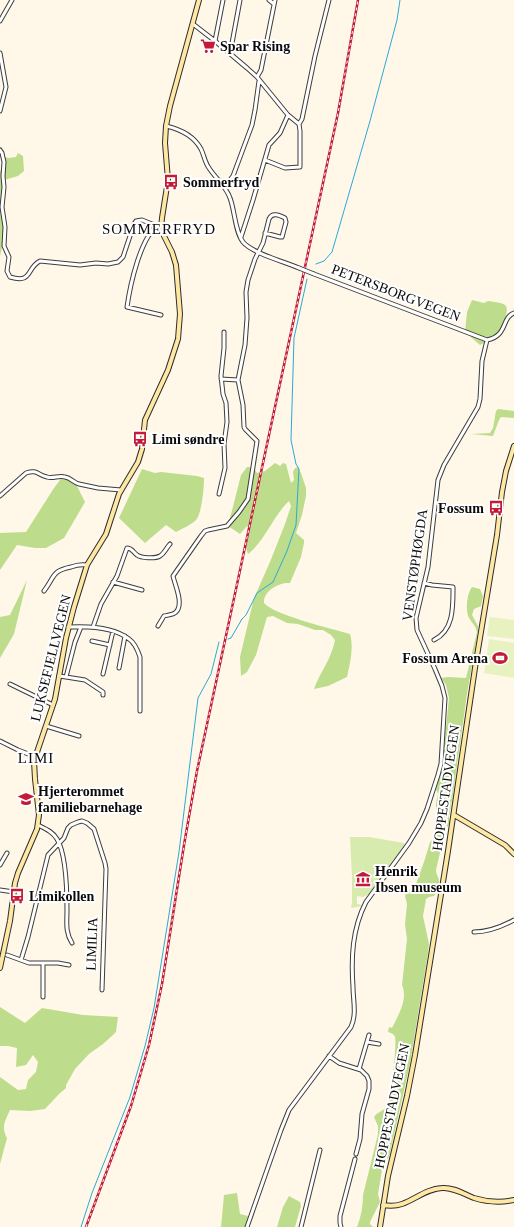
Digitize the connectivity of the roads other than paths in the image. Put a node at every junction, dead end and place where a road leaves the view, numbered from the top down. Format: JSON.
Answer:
{"nodes":[{"id":1,"x":12,"y":0,"type":"edge"},
{"id":2,"x":199,"y":0,"type":"edge"},
{"id":3,"x":223,"y":0,"type":"edge"},
{"id":4,"x":240,"y":0,"type":"edge"},
{"id":5,"x":269,"y":0,"type":"edge"},
{"id":6,"x":275,"y":0,"type":"edge"},
{"id":7,"x":329,"y":0,"type":"edge"},
{"id":8,"x":274,"y":4,"type":"junction"},
{"id":9,"x":0,"y":21,"type":"edge"},
{"id":10,"x":193,"y":24,"type":"junction"},
{"id":11,"x":215,"y":41,"type":"junction"},
{"id":12,"x":0,"y":54,"type":"edge"},
{"id":13,"x":230,"y":54,"type":"junction"},
{"id":14,"x":258,"y":79,"type":"junction"},
{"id":15,"x":0,"y":111,"type":"edge"},
{"id":16,"x":288,"y":115,"type":"junction"},
{"id":17,"x":298,"y":124,"type":"junction"},
{"id":18,"x":166,"y":126,"type":"junction"},
{"id":19,"x":0,"y":150,"type":"edge"},
{"id":20,"x":265,"y":160,"type":"junction"},
{"id":21,"x":223,"y":186,"type":"junction"},
{"id":22,"x":159,"y":225,"type":"junction"},
{"id":23,"x":265,"y":233,"type":"junction"},
{"id":24,"x":241,"y":238,"type":"junction"},
{"id":25,"x":258,"y":252,"type":"junction"},
{"id":26,"x":514,"y":313,"type":"edge"},
{"id":27,"x":161,"y":315,"type":"dead end"},
{"id":28,"x":224,"y":332,"type":"dead end"},
{"id":29,"x":487,"y":340,"type":"junction"},
{"id":30,"x":221,"y":379,"type":"junction"},
{"id":31,"x":238,"y":380,"type":"junction"},
{"id":32,"x":514,"y":446,"type":"edge"},
{"id":33,"x":121,"y":490,"type":"junction"},
{"id":34,"x":219,"y":494,"type":"dead end"},
{"id":35,"x":0,"y":496,"type":"edge"},
{"id":36,"x":170,"y":544,"type":"dead end"},
{"id":37,"x":87,"y":565,"type":"junction"},
{"id":38,"x":113,"y":582,"type":"junction"},
{"id":39,"x":424,"y":583,"type":"junction"},
{"id":40,"x":142,"y":590,"type":"dead end"},
{"id":41,"x":44,"y":591,"type":"dead end"},
{"id":42,"x":68,"y":626,"type":"junction"},
{"id":43,"x":158,"y":626,"type":"dead end"},
{"id":44,"x":81,"y":627,"type":"junction"},
{"id":45,"x":93,"y":627,"type":"junction"},
{"id":46,"x":113,"y":631,"type":"junction"},
{"id":47,"x":125,"y":636,"type":"junction"},
{"id":48,"x":434,"y":640,"type":"dead end"},
{"id":49,"x":92,"y":641,"type":"dead end"},
{"id":50,"x":110,"y":644,"type":"junction"},
{"id":51,"x":119,"y":668,"type":"dead end"},
{"id":52,"x":99,"y":670,"type":"dead end"},
{"id":53,"x":59,"y":676,"type":"junction"},
{"id":54,"x":65,"y":678,"type":"junction"},
{"id":55,"x":10,"y":684,"type":"dead end"},
{"id":56,"x":103,"y":695,"type":"dead end"},
{"id":57,"x":53,"y":705,"type":"junction"},
{"id":58,"x":140,"y":712,"type":"dead end"},
{"id":59,"x":46,"y":726,"type":"junction"},
{"id":60,"x":79,"y":736,"type":"dead end"},
{"id":61,"x":0,"y":742,"type":"edge"},
{"id":62,"x":36,"y":757,"type":"junction"},
{"id":63,"x":454,"y":815,"type":"junction"},
{"id":64,"x":38,"y":825,"type":"junction"},
{"id":65,"x":59,"y":842,"type":"junction"},
{"id":66,"x":7,"y":853,"type":"dead end"},
{"id":67,"x":514,"y":854,"type":"edge"},
{"id":68,"x":0,"y":865,"type":"edge"},
{"id":69,"x":0,"y":890,"type":"edge"},
{"id":70,"x":14,"y":892,"type":"junction"},
{"id":71,"x":514,"y":920,"type":"edge"},
{"id":72,"x":474,"y":932,"type":"dead end"},
{"id":73,"x":72,"y":943,"type":"dead end"},
{"id":74,"x":7,"y":955,"type":"dead end"},
{"id":75,"x":21,"y":960,"type":"junction"},
{"id":76,"x":43,"y":963,"type":"junction"},
{"id":77,"x":69,"y":965,"type":"dead end"},
{"id":78,"x":0,"y":968,"type":"edge"},
{"id":79,"x":102,"y":990,"type":"dead end"},
{"id":80,"x":43,"y":997,"type":"dead end"},
{"id":81,"x":369,"y":1035,"type":"dead end"},
{"id":82,"x":367,"y":1042,"type":"junction"},
{"id":83,"x":379,"y":1044,"type":"dead end"},
{"id":84,"x":329,"y":1056,"type":"junction"},
{"id":85,"x":359,"y":1069,"type":"junction"},
{"id":86,"x":320,"y":1150,"type":"dead end"},
{"id":87,"x":356,"y":1154,"type":"dead end"},
{"id":88,"x":355,"y":1159,"type":"dead end"},
{"id":89,"x":514,"y":1200,"type":"edge"},
{"id":90,"x":383,"y":1205,"type":"junction"},
{"id":91,"x":247,"y":1227,"type":"edge"},
{"id":92,"x":301,"y":1227,"type":"edge"},
{"id":93,"x":342,"y":1227,"type":"edge"},
{"id":94,"x":380,"y":1227,"type":"edge"}],
"edges":[{"from":1,"to":9,"type":"street"},
{"from":2,"to":10,"type":"main road","name":"LUKSEFJELLVEGEN"},
{"from":3,"to":11,"type":"street"},
{"from":4,"to":13,"type":"street"},
{"from":5,"to":8,"type":"street"},
{"from":6,"to":8,"type":"street"},
{"from":7,"to":17,"type":"street"},
{"from":8,"to":14,"type":"street"},
{"from":10,"to":11,"type":"street"},
{"from":10,"to":18,"type":"main road","name":"LUKSEFJELLVEGEN"},
{"from":11,"to":13,"type":"street"},
{"from":12,"to":15,"type":"street"},
{"from":13,"to":14,"type":"street"},
{"from":14,"to":16,"type":"street"},
{"from":14,"to":21,"type":"street"},
{"from":16,"to":17,"type":"street"},
{"from":16,"to":20,"type":"street"},
{"from":17,"to":20,"type":"street"},
{"from":18,"to":21,"type":"street"},
{"from":18,"to":22,"type":"main road","name":"LUKSEFJELLVEGEN"},
{"from":19,"to":22,"type":"street"},
{"from":20,"to":24,"type":"street"},
{"from":21,"to":24,"type":"street"},
{"from":22,"to":27,"type":"street"},
{"from":22,"to":33,"type":"main road","name":"LUKSEFJELLVEGEN"},
{"from":23,"to":23,"type":"street"},
{"from":23,"to":25,"type":"street"},
{"from":24,"to":25,"type":"street","name":"PETERSBORGVEGEN"},
{"from":25,"to":29,"type":"street","name":"PETERSBORGVEGEN","bridge":true},
{"from":25,"to":31,"type":"street"},
{"from":26,"to":29,"type":"street"},
{"from":28,"to":30,"type":"street"},
{"from":29,"to":39,"type":"street","name":"VENSTØPHØGDA"},
{"from":30,"to":31,"type":"street"},
{"from":30,"to":34,"type":"street"},
{"from":31,"to":43,"type":"street"},
{"from":32,"to":63,"type":"main road","name":"HOPPESTADVEGEN"},
{"from":33,"to":35,"type":"street"},
{"from":33,"to":37,"type":"main road","name":"LUKSEFJELLVEGEN"},
{"from":36,"to":38,"type":"street"},
{"from":37,"to":41,"type":"street","name":"LUKSEFJELLVEGEN"},
{"from":37,"to":42,"type":"main road","name":"LUKSEFJELLVEGEN"},
{"from":38,"to":40,"type":"street"},
{"from":38,"to":45,"type":"street"},
{"from":39,"to":48,"type":"street"},
{"from":39,"to":84,"type":"street","name":"VENSTØPHØGDA"},
{"from":42,"to":44,"type":"street"},
{"from":42,"to":53,"type":"main road","name":"LUKSEFJELLVEGEN"},
{"from":44,"to":45,"type":"street"},
{"from":44,"to":54,"type":"street"},
{"from":45,"to":46,"type":"street"},
{"from":46,"to":47,"type":"street"},
{"from":46,"to":50,"type":"street"},
{"from":47,"to":51,"type":"street"},
{"from":47,"to":58,"type":"street"},
{"from":49,"to":50,"type":"street"},
{"from":50,"to":52,"type":"street"},
{"from":53,"to":54,"type":"street"},
{"from":53,"to":57,"type":"main road","name":"LUKSEFJELLVEGEN"},
{"from":54,"to":56,"type":"street"},
{"from":55,"to":57,"type":"street"},
{"from":57,"to":59,"type":"main road","name":"LUKSEFJELLVEGEN"},
{"from":59,"to":60,"type":"street"},
{"from":59,"to":62,"type":"main road","name":"LUKSEFJELLVEGEN"},
{"from":61,"to":62,"type":"street"},
{"from":62,"to":64,"type":"main road","name":"LUKSEFJELLVEGEN"},
{"from":63,"to":67,"type":"main road"},
{"from":63,"to":90,"type":"main road","name":"HOPPESTADVEGEN"},
{"from":64,"to":65,"type":"street"},
{"from":64,"to":70,"type":"main road","name":"LUKSEFJELLVEGEN"},
{"from":65,"to":73,"type":"street"},
{"from":65,"to":75,"type":"street","name":"LIMILIA"},
{"from":65,"to":79,"type":"street","name":"LIMILIA"},
{"from":66,"to":68,"type":"street"},
{"from":69,"to":70,"type":"street"},
{"from":70,"to":78,"type":"main road","name":"LUKSEFJELLVEGEN"},
{"from":71,"to":72,"type":"street"},
{"from":74,"to":75,"type":"street"},
{"from":75,"to":76,"type":"street"},
{"from":76,"to":77,"type":"street"},
{"from":76,"to":80,"type":"street"},
{"from":81,"to":82,"type":"street"},
{"from":82,"to":83,"type":"street"},
{"from":82,"to":85,"type":"street"},
{"from":84,"to":85,"type":"street"},
{"from":84,"to":91,"type":"street","name":"VENSTØPHØGDA"},
{"from":85,"to":87,"type":"street"},
{"from":86,"to":92,"type":"street"},
{"from":88,"to":93,"type":"street"},
{"from":89,"to":90,"type":"main road"},
{"from":90,"to":94,"type":"main road","name":"HOPPESTADVEGEN"}]}
